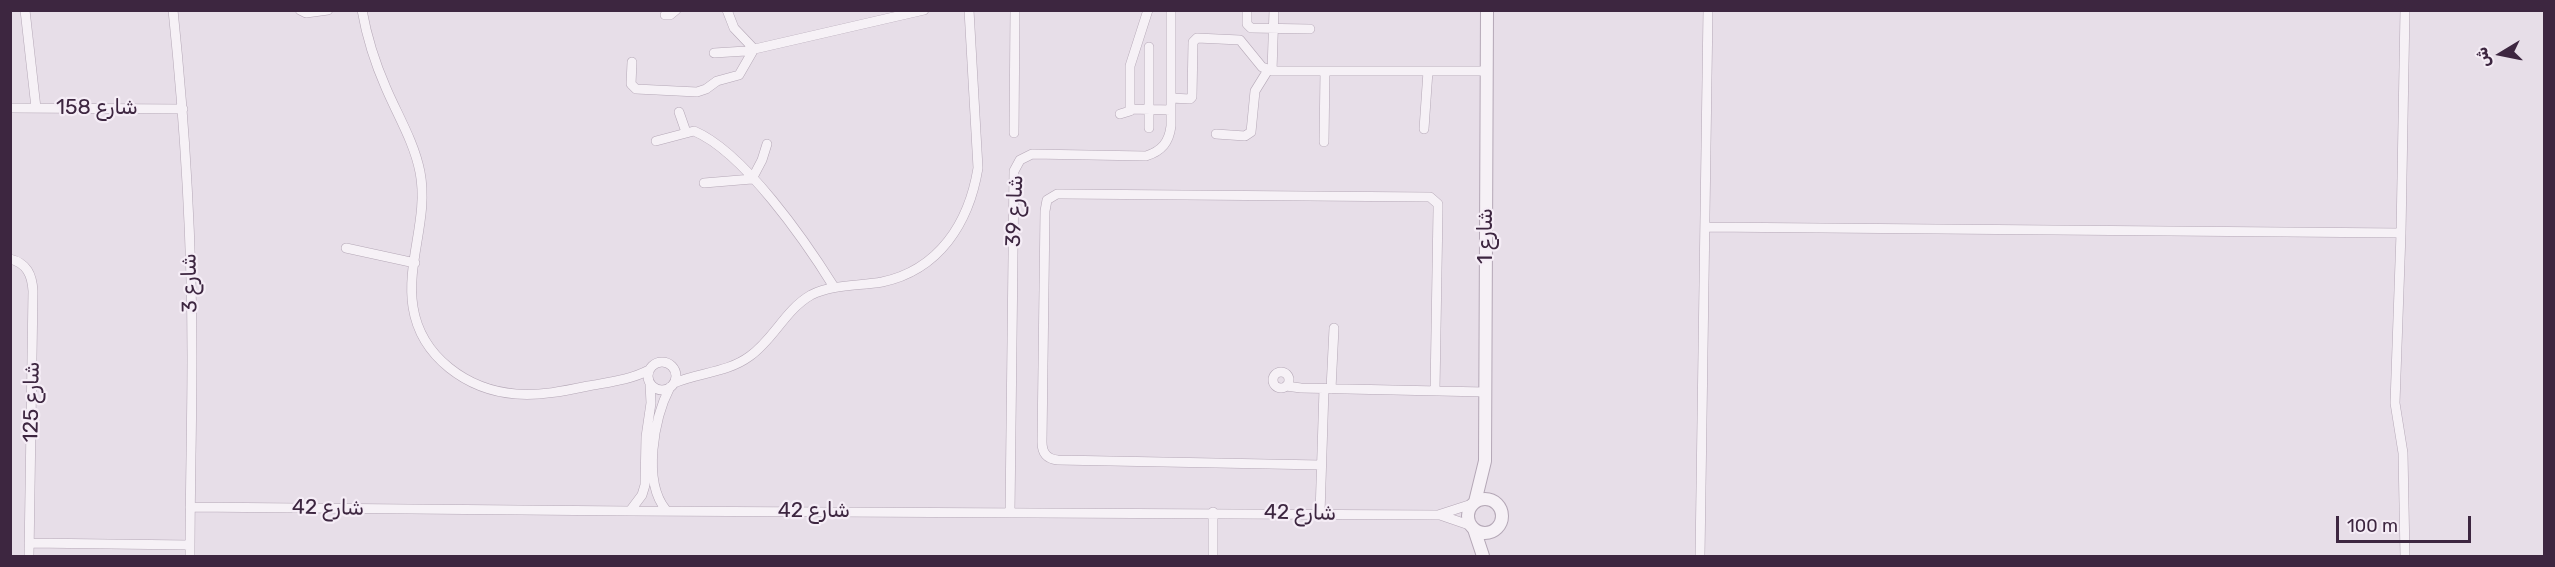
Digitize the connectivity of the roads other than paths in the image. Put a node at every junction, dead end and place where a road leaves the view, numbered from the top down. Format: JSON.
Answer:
{"nodes":[{"id":1,"x":25,"y":10,"type":"edge"},
{"id":2,"x":173,"y":10,"type":"edge"},
{"id":3,"x":300,"y":10,"type":"edge"},
{"id":4,"x":327,"y":10,"type":"edge"},
{"id":5,"x":362,"y":10,"type":"edge"},
{"id":6,"x":676,"y":10,"type":"edge"},
{"id":7,"x":727,"y":10,"type":"edge"},
{"id":8,"x":924,"y":10,"type":"edge"},
{"id":9,"x":969,"y":10,"type":"edge"},
{"id":10,"x":1015,"y":10,"type":"edge"},
{"id":11,"x":1148,"y":10,"type":"edge"},
{"id":12,"x":1171,"y":10,"type":"edge"},
{"id":13,"x":1247,"y":10,"type":"edge"},
{"id":14,"x":1274,"y":10,"type":"edge"},
{"id":15,"x":1487,"y":10,"type":"edge"},
{"id":16,"x":1708,"y":10,"type":"edge"},
{"id":17,"x":2405,"y":10,"type":"edge"},
{"id":18,"x":665,"y":15,"type":"dead end"},
{"id":19,"x":1273,"y":29,"type":"junction"},
{"id":20,"x":1310,"y":29,"type":"dead end"},
{"id":21,"x":1149,"y":47,"type":"dead end"},
{"id":22,"x":754,"y":49,"type":"junction"},
{"id":23,"x":714,"y":53,"type":"dead end"},
{"id":24,"x":632,"y":62,"type":"dead end"},
{"id":25,"x":1270,"y":71,"type":"junction"},
{"id":26,"x":1325,"y":71,"type":"junction"},
{"id":27,"x":1428,"y":71,"type":"junction"},
{"id":28,"x":1487,"y":71,"type":"junction"},
{"id":29,"x":1171,"y":98,"type":"junction"},
{"id":30,"x":10,"y":108,"type":"edge"},
{"id":31,"x":36,"y":108,"type":"junction"},
{"id":32,"x":183,"y":109,"type":"junction"},
{"id":33,"x":1130,"y":109,"type":"junction"},
{"id":34,"x":1149,"y":109,"type":"junction"},
{"id":35,"x":1171,"y":110,"type":"junction"},
{"id":36,"x":679,"y":112,"type":"dead end"},
{"id":37,"x":1120,"y":114,"type":"dead end"},
{"id":38,"x":1149,"y":128,"type":"dead end"},
{"id":39,"x":1424,"y":129,"type":"dead end"},
{"id":40,"x":686,"y":132,"type":"junction"},
{"id":41,"x":1014,"y":133,"type":"dead end"},
{"id":42,"x":1216,"y":134,"type":"dead end"},
{"id":43,"x":656,"y":141,"type":"dead end"},
{"id":44,"x":1324,"y":142,"type":"dead end"},
{"id":45,"x":767,"y":144,"type":"dead end"},
{"id":46,"x":752,"y":179,"type":"junction"},
{"id":47,"x":704,"y":183,"type":"dead end"},
{"id":48,"x":1706,"y":227,"type":"junction"},
{"id":49,"x":2401,"y":233,"type":"junction"},
{"id":50,"x":346,"y":248,"type":"dead end"},
{"id":51,"x":10,"y":260,"type":"edge"},
{"id":52,"x":415,"y":263,"type":"junction"},
{"id":53,"x":834,"y":287,"type":"junction"},
{"id":54,"x":1334,"y":328,"type":"dead end"},
{"id":55,"x":649,"y":370,"type":"junction"},
{"id":56,"x":675,"y":371,"type":"junction"},
{"id":57,"x":694,"y":376,"type":"junction"},
{"id":58,"x":631,"y":378,"type":"junction"},
{"id":59,"x":649,"y":383,"type":"junction"},
{"id":60,"x":672,"y":385,"type":"junction"},
{"id":61,"x":1286,"y":386,"type":"dead end"},
{"id":62,"x":1328,"y":389,"type":"junction"},
{"id":63,"x":1435,"y":391,"type":"junction"},
{"id":64,"x":1485,"y":392,"type":"junction"},
{"id":65,"x":1485,"y":461,"type":"junction"},
{"id":66,"x":1322,"y":465,"type":"junction"},
{"id":67,"x":1494,"y":501,"type":"junction"},
{"id":68,"x":1474,"y":503,"type":"junction"},
{"id":69,"x":190,"y":507,"type":"junction"},
{"id":70,"x":666,"y":510,"type":"junction"},
{"id":71,"x":630,"y":511,"type":"junction"},
{"id":72,"x":1010,"y":512,"type":"junction"},
{"id":73,"x":1213,"y":512,"type":"junction"},
{"id":74,"x":1320,"y":513,"type":"junction"},
{"id":75,"x":1438,"y":515,"type":"junction"},
{"id":76,"x":1473,"y":528,"type":"junction"},
{"id":77,"x":1494,"y":530,"type":"junction"},
{"id":78,"x":29,"y":543,"type":"junction"},
{"id":79,"x":190,"y":545,"type":"junction"},
{"id":80,"x":29,"y":556,"type":"edge"},
{"id":81,"x":190,"y":556,"type":"edge"},
{"id":82,"x":1213,"y":556,"type":"edge"},
{"id":83,"x":1484,"y":556,"type":"edge"},
{"id":84,"x":1700,"y":556,"type":"edge"},
{"id":85,"x":2405,"y":556,"type":"edge"}],
"edges":[{"from":1,"to":31,"type":"street"},
{"from":2,"to":32,"type":"street","name":"شارع 3"},
{"from":3,"to":4,"type":"street"},
{"from":5,"to":52,"type":"street"},
{"from":6,"to":18,"type":"street"},
{"from":7,"to":22,"type":"street"},
{"from":8,"to":22,"type":"street"},
{"from":9,"to":53,"type":"street"},
{"from":10,"to":41,"type":"street"},
{"from":11,"to":33,"type":"street"},
{"from":12,"to":29,"type":"street","name":"شارع 39"},
{"from":13,"to":19,"type":"street"},
{"from":14,"to":19,"type":"street"},
{"from":15,"to":28,"type":"street","name":"شارع 1"},
{"from":16,"to":48,"type":"street"},
{"from":17,"to":49,"type":"street"},
{"from":19,"to":20,"type":"street"},
{"from":19,"to":25,"type":"street"},
{"from":21,"to":34,"type":"street"},
{"from":22,"to":23,"type":"street"},
{"from":22,"to":24,"type":"street"},
{"from":25,"to":26,"type":"street"},
{"from":25,"to":29,"type":"street"},
{"from":25,"to":42,"type":"street"},
{"from":26,"to":27,"type":"street"},
{"from":26,"to":44,"type":"street"},
{"from":27,"to":28,"type":"street"},
{"from":27,"to":39,"type":"street"},
{"from":28,"to":64,"type":"street","name":"شارع 1"},
{"from":29,"to":35,"type":"street","name":"شارع 39"},
{"from":30,"to":31,"type":"street","name":"شارع 158"},
{"from":31,"to":32,"type":"street","name":"شارع 158"},
{"from":32,"to":69,"type":"street","name":"شارع 3"},
{"from":33,"to":34,"type":"street"},
{"from":33,"to":37,"type":"street"},
{"from":34,"to":35,"type":"street"},
{"from":34,"to":38,"type":"street"},
{"from":35,"to":72,"type":"street","name":"شارع 39"},
{"from":36,"to":40,"type":"street"},
{"from":40,"to":43,"type":"street"},
{"from":40,"to":46,"type":"street"},
{"from":45,"to":46,"type":"street"},
{"from":46,"to":47,"type":"street"},
{"from":46,"to":53,"type":"street"},
{"from":48,"to":49,"type":"street"},
{"from":48,"to":84,"type":"street"},
{"from":49,"to":85,"type":"street"},
{"from":50,"to":52,"type":"street"},
{"from":51,"to":78,"type":"street","name":"شارع 125"},
{"from":52,"to":58,"type":"street"},
{"from":53,"to":57,"type":"street"},
{"from":54,"to":62,"type":"street"},
{"from":55,"to":56,"type":"street"},
{"from":55,"to":58,"type":"street"},
{"from":55,"to":59,"type":"street"},
{"from":56,"to":57,"type":"street"},
{"from":56,"to":60,"type":"street"},
{"from":57,"to":60,"type":"street"},
{"from":58,"to":59,"type":"street"},
{"from":59,"to":60,"type":"street"},
{"from":59,"to":71,"type":"street"},
{"from":60,"to":70,"type":"street"},
{"from":61,"to":62,"type":"street"},
{"from":62,"to":63,"type":"street"},
{"from":62,"to":66,"type":"street"},
{"from":63,"to":64,"type":"street"},
{"from":63,"to":66,"type":"street"},
{"from":64,"to":65,"type":"street","name":"شارع 1"},
{"from":65,"to":67,"type":"street","name":"شارع 1"},
{"from":65,"to":68,"type":"street","name":"شارع 1"},
{"from":66,"to":74,"type":"street"},
{"from":67,"to":68,"type":"street"},
{"from":67,"to":77,"type":"street"},
{"from":68,"to":75,"type":"street","name":"شارع 42"},
{"from":68,"to":76,"type":"street"},
{"from":69,"to":71,"type":"street","name":"شارع 42"},
{"from":69,"to":79,"type":"street","name":"شارع 3"},
{"from":70,"to":71,"type":"street","name":"شارع 42"},
{"from":70,"to":72,"type":"street","name":"شارع 42"},
{"from":72,"to":73,"type":"street","name":"شارع 42"},
{"from":73,"to":74,"type":"street","name":"شارع 42"},
{"from":73,"to":82,"type":"street"},
{"from":74,"to":75,"type":"street","name":"شارع 42"},
{"from":75,"to":76,"type":"street","name":"شارع 42"},
{"from":76,"to":77,"type":"street"},
{"from":76,"to":83,"type":"street"},
{"from":77,"to":83,"type":"street"},
{"from":78,"to":79,"type":"street"},
{"from":78,"to":80,"type":"street","name":"شارع 125"},
{"from":79,"to":81,"type":"street","name":"شارع 3"}]}
